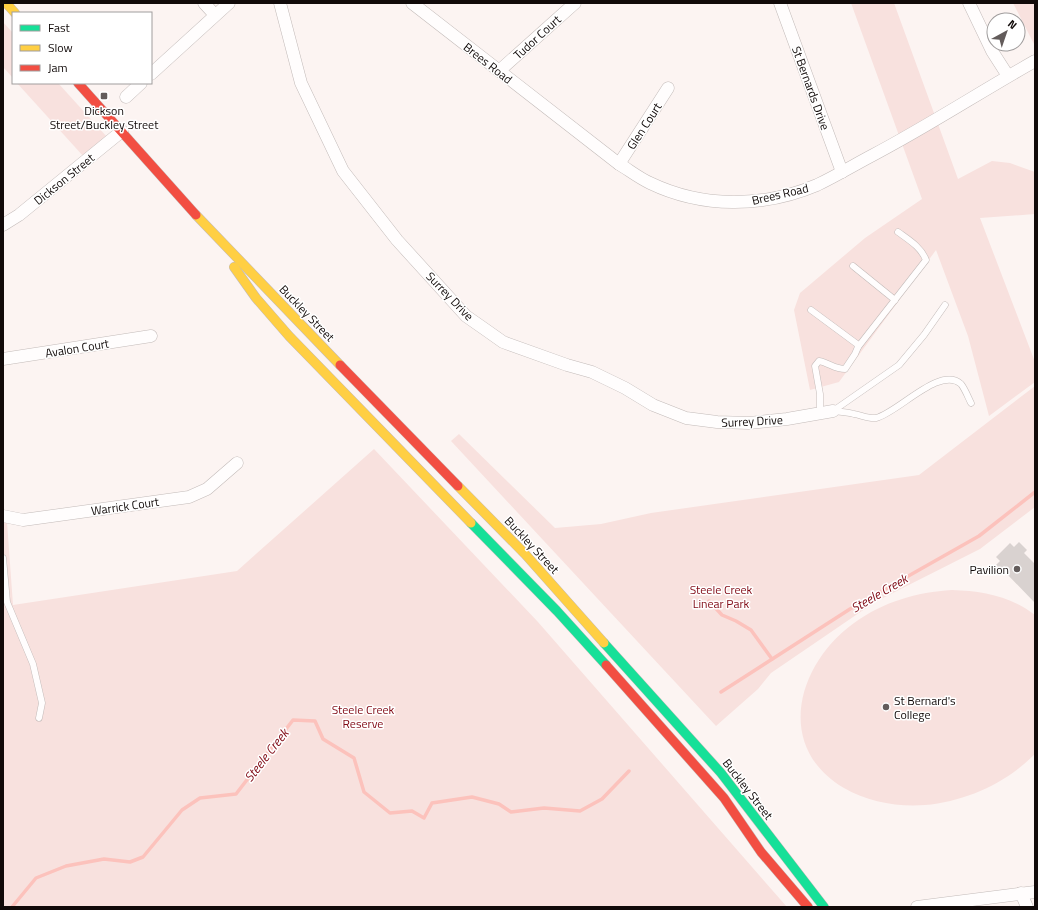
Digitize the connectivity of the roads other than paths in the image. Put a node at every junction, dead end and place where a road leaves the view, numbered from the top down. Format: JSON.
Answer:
{"nodes":[{"id":1,"x":6,"y":3,"type":"edge"},
{"id":2,"x":204,"y":3,"type":"edge"},
{"id":3,"x":229,"y":3,"type":"edge"},
{"id":4,"x":280,"y":3,"type":"edge"},
{"id":5,"x":412,"y":3,"type":"edge"},
{"id":6,"x":575,"y":3,"type":"edge"},
{"id":7,"x":780,"y":3,"type":"edge"},
{"id":8,"x":969,"y":3,"type":"edge"},
{"id":9,"x":14,"y":12,"type":"edge"},
{"id":10,"x":215,"y":15,"type":"junction"},
{"id":11,"x":1035,"y":61,"type":"edge"},
{"id":12,"x":500,"y":71,"type":"junction"},
{"id":13,"x":152,"y":73,"type":"edge"},
{"id":14,"x":1008,"y":76,"type":"junction"},
{"id":15,"x":79,"y":84,"type":"edge"},
{"id":16,"x":140,"y":84,"type":"edge"},
{"id":17,"x":668,"y":88,"type":"dead end"},
{"id":18,"x":126,"y":97,"type":"dead end"},
{"id":19,"x":122,"y":131,"type":"junction"},
{"id":20,"x":619,"y":164,"type":"junction"},
{"id":21,"x":842,"y":172,"type":"junction"},
{"id":22,"x":201,"y":220,"type":"junction"},
{"id":23,"x":3,"y":225,"type":"edge"},
{"id":24,"x":898,"y":232,"type":"dead end"},
{"id":25,"x":853,"y":266,"type":"dead end"},
{"id":26,"x":895,"y":300,"type":"junction"},
{"id":27,"x":945,"y":305,"type":"dead end"},
{"id":28,"x":811,"y":310,"type":"dead end"},
{"id":29,"x":151,"y":336,"type":"dead end"},
{"id":30,"x":858,"y":347,"type":"junction"},
{"id":31,"x":3,"y":359,"type":"edge"},
{"id":32,"x":971,"y":403,"type":"dead end"},
{"id":33,"x":833,"y":411,"type":"junction"},
{"id":34,"x":820,"y":413,"type":"junction"},
{"id":35,"x":236,"y":463,"type":"dead end"},
{"id":36,"x":4,"y":519,"type":"edge"},
{"id":37,"x":3,"y":558,"type":"edge"},
{"id":38,"x":39,"y":718,"type":"dead end"},
{"id":39,"x":1035,"y":892,"type":"edge"},
{"id":40,"x":1022,"y":893,"type":"junction"},
{"id":41,"x":808,"y":907,"type":"edge"},
{"id":42,"x":824,"y":907,"type":"edge"},
{"id":43,"x":917,"y":907,"type":"edge"},
{"id":44,"x":1027,"y":907,"type":"edge"}],
"edges":[{"from":1,"to":9,"type":"main road"},
{"from":2,"to":10,"type":"street"},
{"from":3,"to":10,"type":"street"},
{"from":4,"to":34,"type":"street","name":"Surrey Drive"},
{"from":5,"to":12,"type":"street","name":"Brees Road"},
{"from":6,"to":12,"type":"street","name":"Tudor Court"},
{"from":7,"to":21,"type":"street","name":"St Bernards Drive"},
{"from":8,"to":14,"type":"street"},
{"from":10,"to":13,"type":"street"},
{"from":11,"to":14,"type":"street","name":"Brees Road"},
{"from":12,"to":20,"type":"street","name":"Brees Road"},
{"from":14,"to":21,"type":"street","name":"Brees Road"},
{"from":15,"to":19,"type":"main road","name":"Buckley Street"},
{"from":16,"to":18,"type":"street"},
{"from":17,"to":20,"type":"street","name":"Glen Court"},
{"from":19,"to":22,"type":"main road","name":"Buckley Street"},
{"from":19,"to":23,"type":"street","name":"Dickson Street"},
{"from":20,"to":21,"type":"street","name":"Brees Road"},
{"from":22,"to":41,"type":"main road","name":"Buckley Street"},
{"from":22,"to":42,"type":"main road","name":"Buckley Street"},
{"from":24,"to":26,"type":"lane"},
{"from":25,"to":26,"type":"lane"},
{"from":26,"to":30,"type":"lane"},
{"from":27,"to":33,"type":"lane"},
{"from":28,"to":30,"type":"lane"},
{"from":29,"to":31,"type":"street","name":"Avalon Court"},
{"from":30,"to":34,"type":"lane"},
{"from":32,"to":33,"type":"lane"},
{"from":33,"to":34,"type":"street","name":"Surrey Drive"},
{"from":35,"to":36,"type":"street","name":"Warrick Court"},
{"from":37,"to":38,"type":"lane"},
{"from":39,"to":40,"type":"street"},
{"from":40,"to":43,"type":"street"},
{"from":40,"to":44,"type":"street"}]}
